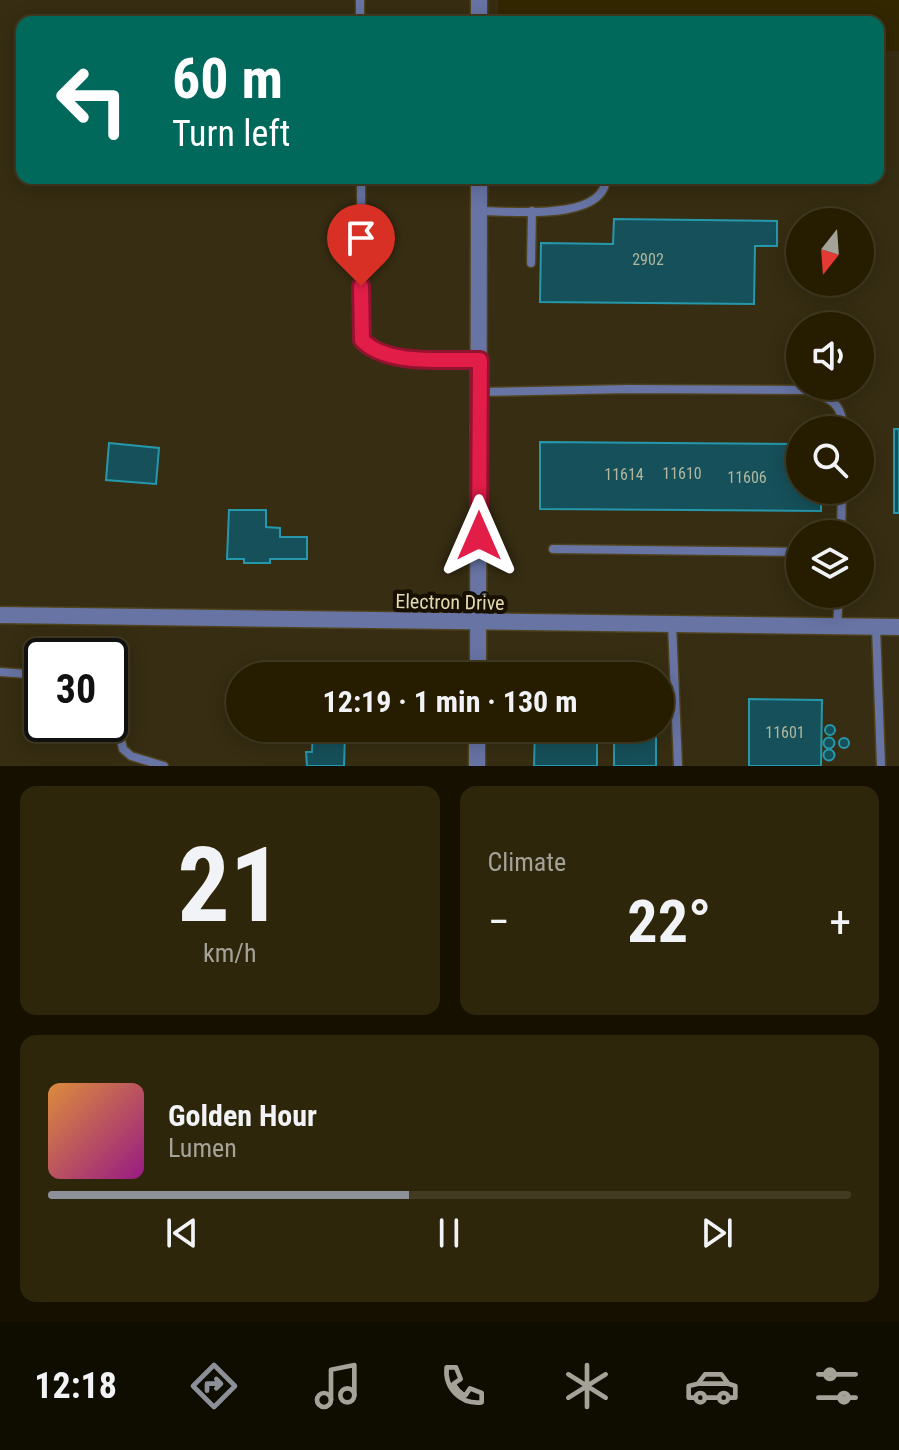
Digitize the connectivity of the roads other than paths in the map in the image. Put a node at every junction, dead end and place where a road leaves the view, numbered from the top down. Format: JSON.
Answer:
{"nodes":[{"id":1,"x":361,"y":184,"type":"edge"},
{"id":2,"x":479,"y":184,"type":"edge"},
{"id":3,"x":604,"y":184,"type":"edge"},
{"id":4,"x":479,"y":211,"type":"junction"},
{"id":5,"x":532,"y":211,"type":"junction"},
{"id":6,"x":531,"y":263,"type":"dead end"},
{"id":7,"x":480,"y":360,"type":"junction"},
{"id":8,"x":480,"y":392,"type":"junction"},
{"id":9,"x":842,"y":416,"type":"edge"},
{"id":10,"x":553,"y":549,"type":"dead end"},
{"id":11,"x":786,"y":552,"type":"edge"},
{"id":12,"x":838,"y":608,"type":"edge"},
{"id":13,"x":0,"y":615,"type":"edge"},
{"id":14,"x":478,"y":623,"type":"junction"},
{"id":15,"x":672,"y":624,"type":"junction"},
{"id":16,"x":837,"y":626,"type":"junction"},
{"id":17,"x":876,"y":626,"type":"junction"},
{"id":18,"x":899,"y":627,"type":"edge"},
{"id":19,"x":478,"y":662,"type":"edge"},
{"id":20,"x":0,"y":672,"type":"edge"},
{"id":21,"x":24,"y":674,"type":"edge"},
{"id":22,"x":121,"y":742,"type":"edge"},
{"id":23,"x":477,"y":742,"type":"edge"},
{"id":24,"x":164,"y":766,"type":"edge"},
{"id":25,"x":477,"y":766,"type":"edge"},
{"id":26,"x":678,"y":766,"type":"edge"},
{"id":27,"x":881,"y":766,"type":"edge"}],
"edges":[{"from":1,"to":7,"type":"lane"},
{"from":2,"to":4,"type":"street"},
{"from":3,"to":5,"type":"lane"},
{"from":4,"to":5,"type":"lane"},
{"from":4,"to":7,"type":"street"},
{"from":5,"to":6,"type":"lane"},
{"from":7,"to":8,"type":"street"},
{"from":8,"to":9,"type":"lane"},
{"from":8,"to":14,"type":"street"},
{"from":10,"to":11,"type":"lane"},
{"from":12,"to":16,"type":"lane"},
{"from":13,"to":14,"type":"street","name":"Electron Drive"},
{"from":14,"to":15,"type":"street","name":"Electron Drive"},
{"from":14,"to":19,"type":"street"},
{"from":15,"to":16,"type":"street","name":"Electron Drive"},
{"from":15,"to":26,"type":"lane"},
{"from":16,"to":17,"type":"street","name":"Electron Drive"},
{"from":17,"to":18,"type":"street","name":"Electron Drive"},
{"from":17,"to":27,"type":"lane"},
{"from":20,"to":21,"type":"lane"},
{"from":22,"to":24,"type":"lane"},
{"from":23,"to":25,"type":"street"}]}
